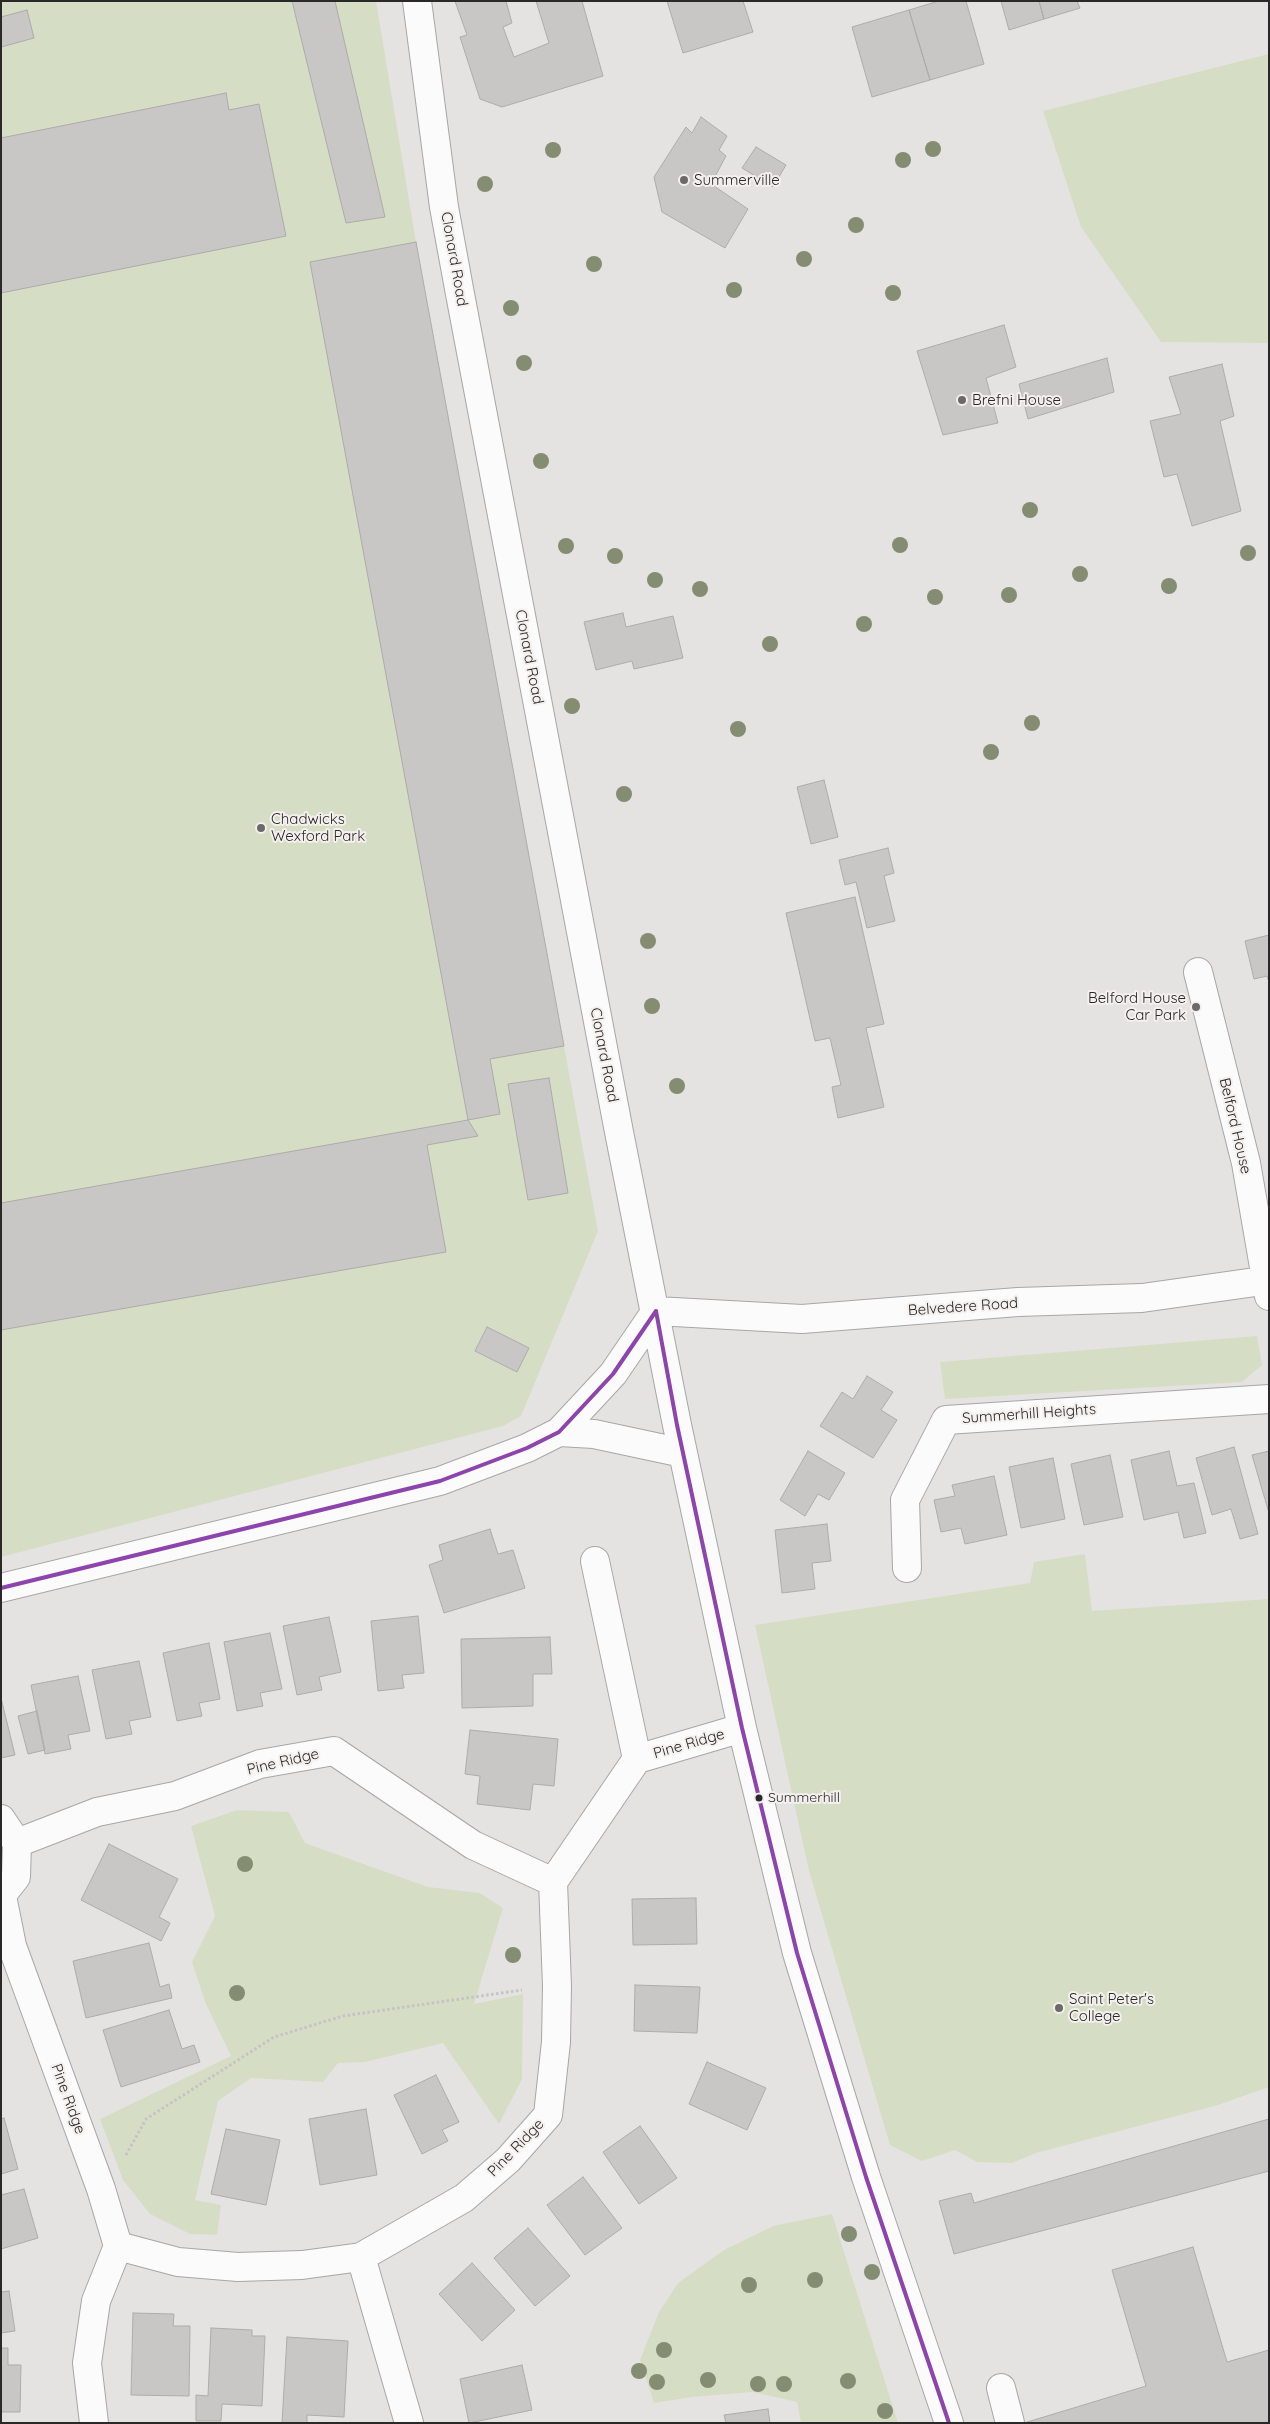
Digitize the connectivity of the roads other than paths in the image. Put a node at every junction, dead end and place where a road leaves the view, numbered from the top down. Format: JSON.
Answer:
{"nodes":[{"id":1,"x":418,"y":1,"type":"edge"},
{"id":2,"x":1198,"y":972,"type":"dead end"},
{"id":3,"x":1268,"y":1286,"type":"edge"},
{"id":4,"x":656,"y":1311,"type":"junction"},
{"id":5,"x":1269,"y":1399,"type":"edge"},
{"id":6,"x":559,"y":1432,"type":"junction"},
{"id":7,"x":683,"y":1454,"type":"junction"},
{"id":8,"x":595,"y":1561,"type":"dead end"},
{"id":9,"x":907,"y":1568,"type":"dead end"},
{"id":10,"x":1,"y":1588,"type":"edge"},
{"id":11,"x":742,"y":1728,"type":"junction"},
{"id":12,"x":637,"y":1759,"type":"junction"},
{"id":13,"x":1,"y":1819,"type":"edge"},
{"id":14,"x":17,"y":1843,"type":"junction"},
{"id":15,"x":553,"y":1882,"type":"junction"},
{"id":16,"x":1,"y":1896,"type":"edge"},
{"id":17,"x":118,"y":2246,"type":"junction"},
{"id":18,"x":361,"y":2257,"type":"junction"},
{"id":19,"x":1001,"y":2388,"type":"dead end"},
{"id":20,"x":94,"y":2423,"type":"edge"},
{"id":21,"x":409,"y":2423,"type":"edge"},
{"id":22,"x":949,"y":2423,"type":"edge"},
{"id":23,"x":1010,"y":2423,"type":"edge"}],
"edges":[{"from":1,"to":4,"type":"street","name":"Clonard Road"},
{"from":2,"to":3,"type":"street","name":"Belford House"},
{"from":3,"to":4,"type":"street","name":"Belvedere Road"},
{"from":4,"to":6,"type":"street"},
{"from":4,"to":7,"type":"street","name":"Clonard Road"},
{"from":5,"to":9,"type":"street","name":"Summerhill Heights"},
{"from":6,"to":7,"type":"street"},
{"from":6,"to":10,"type":"street"},
{"from":7,"to":11,"type":"street","name":"Clonard Road"},
{"from":8,"to":12,"type":"street","name":"Pine Ridge"},
{"from":11,"to":12,"type":"street","name":"Pine Ridge"},
{"from":11,"to":22,"type":"street","name":"Clonard Road"},
{"from":12,"to":15,"type":"street","name":"Pine Ridge"},
{"from":13,"to":14,"type":"street"},
{"from":14,"to":15,"type":"street","name":"Pine Ridge"},
{"from":14,"to":16,"type":"street","name":"Pine Ridge"},
{"from":15,"to":18,"type":"street","name":"Pine Ridge"},
{"from":16,"to":17,"type":"street","name":"Pine Ridge"},
{"from":17,"to":18,"type":"street","name":"Pine Ridge"},
{"from":17,"to":20,"type":"street"},
{"from":18,"to":21,"type":"street"},
{"from":19,"to":23,"type":"street"}]}
